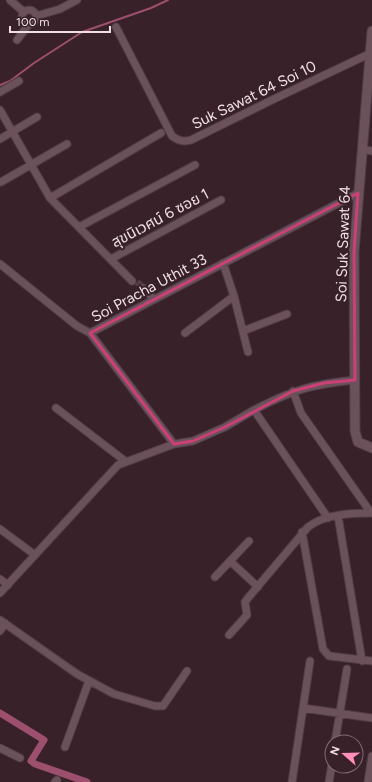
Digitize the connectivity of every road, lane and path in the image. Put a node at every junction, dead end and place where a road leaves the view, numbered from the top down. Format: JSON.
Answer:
{"nodes":[{"id":1,"x":10,"y":0,"type":"edge"},
{"id":2,"x":77,"y":0,"type":"edge"},
{"id":3,"x":24,"y":12,"type":"junction"},
{"id":4,"x":36,"y":16,"type":"junction"},
{"id":5,"x":29,"y":24,"type":"junction"},
{"id":6,"x":116,"y":26,"type":"dead end"},
{"id":7,"x":372,"y":31,"type":"edge"},
{"id":8,"x":17,"y":40,"type":"dead end"},
{"id":9,"x":371,"y":53,"type":"junction"},
{"id":10,"x":19,"y":81,"type":"dead end"},
{"id":11,"x":0,"y":92,"type":"edge"},
{"id":12,"x":369,"y":95,"type":"edge"},
{"id":13,"x":0,"y":110,"type":"edge"},
{"id":14,"x":36,"y":118,"type":"dead end"},
{"id":15,"x":13,"y":132,"type":"junction"},
{"id":16,"x":161,"y":133,"type":"dead end"},
{"id":17,"x":0,"y":139,"type":"edge"},
{"id":18,"x":67,"y":144,"type":"dead end"},
{"id":19,"x":362,"y":149,"type":"junction"},
{"id":20,"x":372,"y":151,"type":"edge"},
{"id":21,"x":31,"y":164,"type":"junction"},
{"id":22,"x":195,"y":165,"type":"dead end"},
{"id":23,"x":1,"y":182,"type":"dead end"},
{"id":24,"x":358,"y":193,"type":"junction"},
{"id":25,"x":50,"y":198,"type":"junction"},
{"id":26,"x":221,"y":200,"type":"dead end"},
{"id":27,"x":79,"y":227,"type":"junction"},
{"id":28,"x":111,"y":259,"type":"junction"},
{"id":29,"x":223,"y":263,"type":"junction"},
{"id":30,"x":0,"y":264,"type":"edge"},
{"id":31,"x":134,"y":283,"type":"tunnel mouth"},
{"id":32,"x":142,"y":290,"type":"tunnel mouth"},
{"id":33,"x":234,"y":296,"type":"junction"},
{"id":34,"x":152,"y":300,"type":"junction"},
{"id":35,"x":287,"y":314,"type":"dead end"},
{"id":36,"x":243,"y":331,"type":"junction"},
{"id":37,"x":90,"y":333,"type":"junction"},
{"id":38,"x":185,"y":333,"type":"dead end"},
{"id":39,"x":248,"y":352,"type":"dead end"},
{"id":40,"x":355,"y":380,"type":"junction"},
{"id":41,"x":293,"y":391,"type":"junction"},
{"id":42,"x":56,"y":408,"type":"dead end"},
{"id":43,"x":254,"y":410,"type":"junction"},
{"id":44,"x":174,"y":444,"type":"junction"},
{"id":45,"x":372,"y":448,"type":"edge"},
{"id":46,"x":125,"y":462,"type":"junction"},
{"id":47,"x":371,"y":512,"type":"edge"},
{"id":48,"x":338,"y":516,"type":"junction"},
{"id":49,"x":328,"y":518,"type":"junction"},
{"id":50,"x":0,"y":529,"type":"edge"},
{"id":51,"x":302,"y":532,"type":"junction"},
{"id":52,"x":249,"y":541,"type":"dead end"},
{"id":53,"x":35,"y":555,"type":"junction"},
{"id":54,"x":230,"y":561,"type":"junction"},
{"id":55,"x":215,"y":577,"type":"dead end"},
{"id":56,"x":0,"y":579,"type":"edge"},
{"id":57,"x":8,"y":585,"type":"junction"},
{"id":58,"x":258,"y":587,"type":"junction"},
{"id":59,"x":0,"y":594,"type":"edge"},
{"id":60,"x":3,"y":622,"type":"edge"},
{"id":61,"x":0,"y":631,"type":"edge"},
{"id":62,"x":229,"y":635,"type":"dead end"},
{"id":63,"x":310,"y":661,"type":"dead end"},
{"id":64,"x":362,"y":661,"type":"junction"},
{"id":65,"x":372,"y":661,"type":"edge"},
{"id":66,"x":347,"y":669,"type":"dead end"},
{"id":67,"x":187,"y":671,"type":"dead end"},
{"id":68,"x":89,"y":681,"type":"junction"},
{"id":69,"x":303,"y":708,"type":"junction"},
{"id":70,"x":340,"y":713,"type":"junction"},
{"id":71,"x":372,"y":718,"type":"edge"},
{"id":72,"x":337,"y":734,"type":"edge"},
{"id":73,"x":65,"y":747,"type":"dead end"},
{"id":74,"x":0,"y":748,"type":"edge"},
{"id":75,"x":372,"y":756,"type":"edge"},
{"id":76,"x":20,"y":758,"type":"dead end"},
{"id":77,"x":292,"y":782,"type":"edge"},
{"id":78,"x":368,"y":782,"type":"edge"}],
"edges":[{"from":1,"to":3,"type":"street"},
{"from":2,"to":4,"type":"street"},
{"from":3,"to":4,"type":"street"},
{"from":3,"to":5,"type":"street"},
{"from":4,"to":5,"type":"street"},
{"from":5,"to":8,"type":"street"},
{"from":6,"to":9,"type":"street","name":"Suk Sawat 64 Soi 10"},
{"from":7,"to":9,"type":"street","name":"Soi Suk Sawat 64"},
{"from":9,"to":12,"type":"street","name":"Soi Suk Sawat 64"},
{"from":10,"to":11,"type":"street"},
{"from":12,"to":19,"type":"street","name":"Soi Suk Sawat 64"},
{"from":13,"to":15,"type":"street"},
{"from":14,"to":15,"type":"street"},
{"from":15,"to":17,"type":"street"},
{"from":15,"to":21,"type":"street"},
{"from":16,"to":25,"type":"street"},
{"from":18,"to":21,"type":"street"},
{"from":19,"to":20,"type":"street"},
{"from":19,"to":24,"type":"street","name":"Soi Suk Sawat 64"},
{"from":21,"to":23,"type":"street"},
{"from":21,"to":25,"type":"street"},
{"from":22,"to":27,"type":"street"},
{"from":24,"to":29,"type":"street","name":"Soi Pracha Uthit 33"},
{"from":24,"to":40,"type":"street","name":"Soi Suk Sawat 64"},
{"from":25,"to":27,"type":"street"},
{"from":26,"to":28,"type":"street","name":"สุขนิเวศน์ 6 ซอย 1"},
{"from":27,"to":28,"type":"street"},
{"from":28,"to":31,"type":"street"},
{"from":29,"to":33,"type":"street"},
{"from":29,"to":34,"type":"street","name":"Soi Pracha Uthit 33"},
{"from":30,"to":37,"type":"street"},
{"from":32,"to":34,"type":"street"},
{"from":33,"to":36,"type":"street"},
{"from":33,"to":38,"type":"street"},
{"from":34,"to":37,"type":"street","name":"Soi Pracha Uthit 33"},
{"from":35,"to":36,"type":"street"},
{"from":36,"to":39,"type":"street"},
{"from":37,"to":44,"type":"street","name":"Soi Pracha Uthit 33"},
{"from":40,"to":41,"type":"street"},
{"from":40,"to":45,"type":"street","name":"Soi Suk Sawat 64"},
{"from":41,"to":43,"type":"street"},
{"from":41,"to":47,"type":"street"},
{"from":42,"to":46,"type":"street"},
{"from":43,"to":44,"type":"street"},
{"from":43,"to":49,"type":"street"},
{"from":44,"to":46,"type":"street"},
{"from":46,"to":53,"type":"street"},
{"from":47,"to":48,"type":"street"},
{"from":48,"to":49,"type":"street"},
{"from":48,"to":64,"type":"street"},
{"from":49,"to":51,"type":"street"},
{"from":50,"to":53,"type":"street"},
{"from":51,"to":58,"type":"street"},
{"from":51,"to":64,"type":"street"},
{"from":52,"to":54,"type":"street"},
{"from":53,"to":57,"type":"street"},
{"from":54,"to":55,"type":"street"},
{"from":54,"to":58,"type":"street"},
{"from":56,"to":57,"type":"street"},
{"from":57,"to":59,"type":"street"},
{"from":58,"to":62,"type":"street"},
{"from":60,"to":61,"type":"street"},
{"from":60,"to":68,"type":"street"},
{"from":63,"to":69,"type":"street"},
{"from":64,"to":65,"type":"street"},
{"from":66,"to":70,"type":"street"},
{"from":67,"to":68,"type":"street"},
{"from":68,"to":73,"type":"street"},
{"from":69,"to":70,"type":"street"},
{"from":69,"to":77,"type":"street"},
{"from":70,"to":71,"type":"street"},
{"from":70,"to":72,"type":"street"},
{"from":74,"to":76,"type":"street"},
{"from":75,"to":78,"type":"street"}]}
